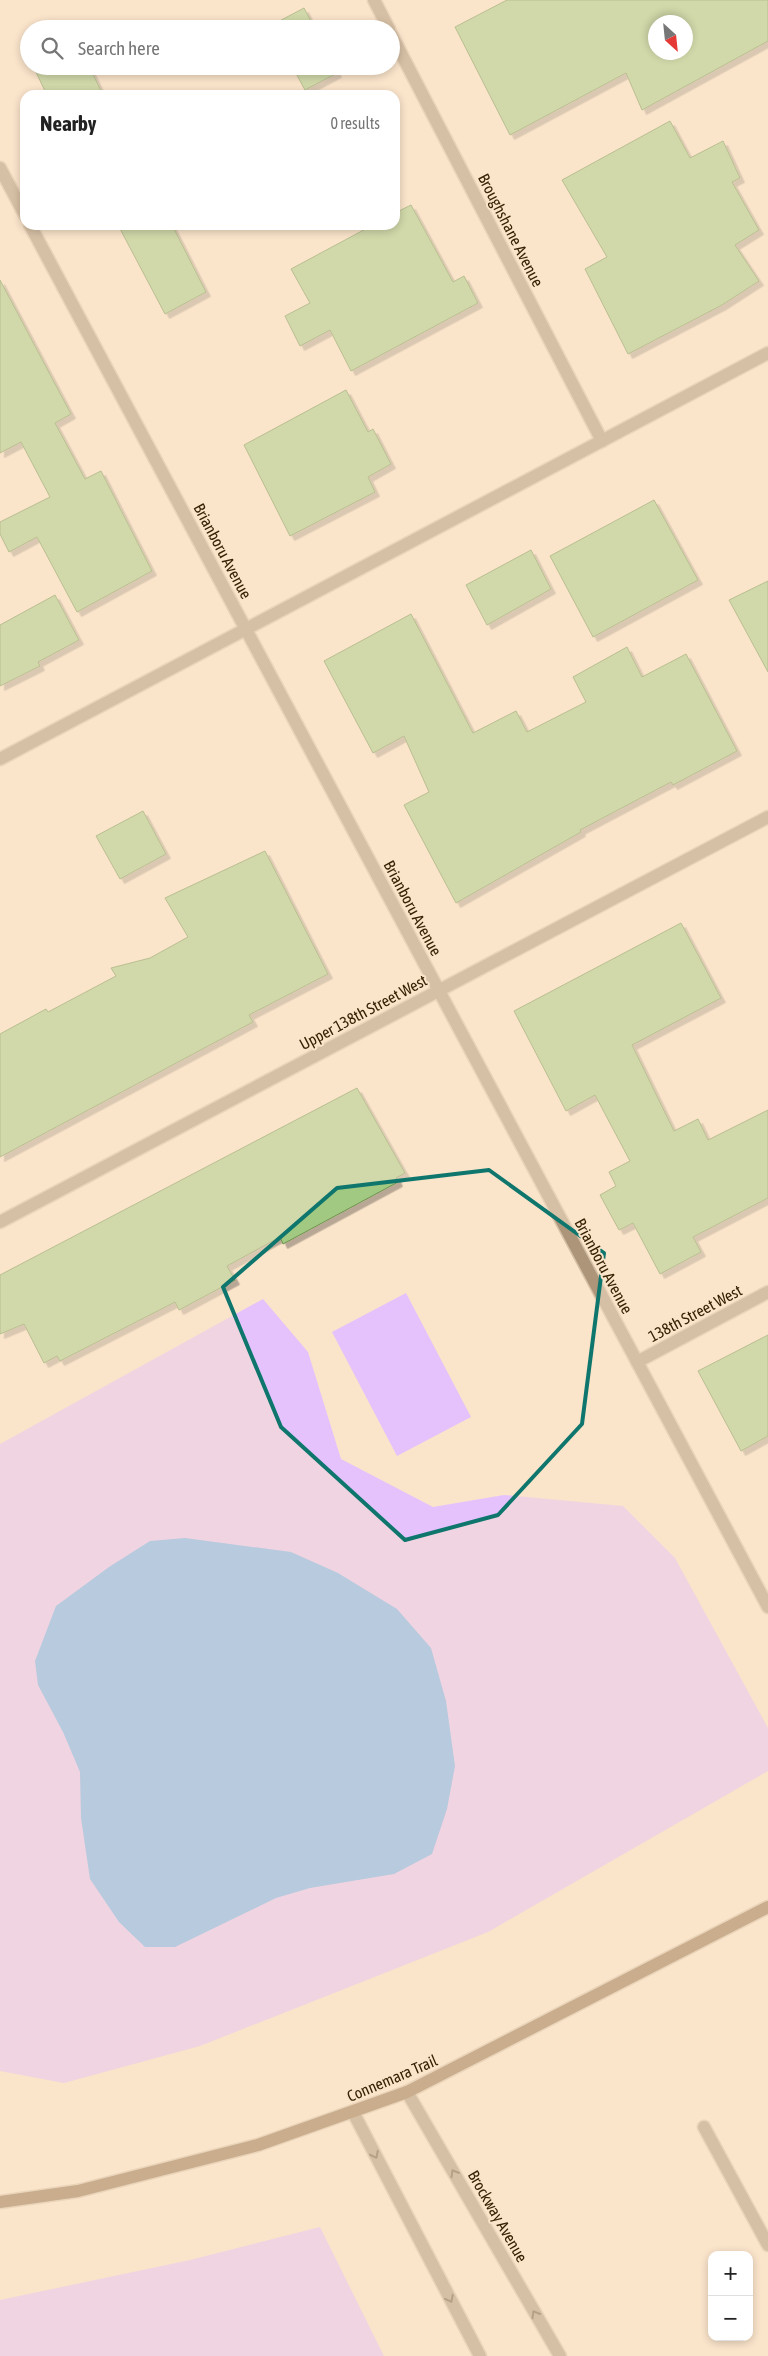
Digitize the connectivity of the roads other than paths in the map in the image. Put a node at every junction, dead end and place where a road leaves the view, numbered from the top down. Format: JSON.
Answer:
{"nodes":[{"id":1,"x":374,"y":0,"type":"edge"},
{"id":2,"x":384,"y":20,"type":"edge"},
{"id":3,"x":400,"y":51,"type":"edge"},
{"id":4,"x":0,"y":168,"type":"edge"},
{"id":5,"x":20,"y":206,"type":"edge"},
{"id":6,"x":33,"y":230,"type":"edge"},
{"id":7,"x":768,"y":352,"type":"edge"},
{"id":8,"x":602,"y":441,"type":"junction"},
{"id":9,"x":246,"y":629,"type":"junction"},
{"id":10,"x":0,"y":759,"type":"edge"},
{"id":11,"x":768,"y":817,"type":"edge"},
{"id":12,"x":439,"y":990,"type":"junction"},
{"id":13,"x":0,"y":1222,"type":"edge"},
{"id":14,"x":768,"y":1292,"type":"edge"},
{"id":15,"x":637,"y":1362,"type":"junction"},
{"id":16,"x":768,"y":1607,"type":"edge"},
{"id":17,"x":768,"y":1907,"type":"edge"},
{"id":18,"x":407,"y":2092,"type":"junction"},
{"id":19,"x":352,"y":2112,"type":"junction"},
{"id":20,"x":704,"y":2127,"type":"dead end"},
{"id":21,"x":0,"y":2202,"type":"edge"},
{"id":22,"x":768,"y":2245,"type":"edge"},
{"id":23,"x":480,"y":2356,"type":"edge"},
{"id":24,"x":560,"y":2356,"type":"edge"}],
"edges":[{"from":1,"to":2,"type":"street"},
{"from":3,"to":8,"type":"street","name":"Broughshane Avenue"},
{"from":4,"to":5,"type":"street"},
{"from":6,"to":9,"type":"street","name":"Brianboru Avenue"},
{"from":7,"to":8,"type":"street"},
{"from":8,"to":9,"type":"street"},
{"from":9,"to":10,"type":"street"},
{"from":9,"to":12,"type":"street","name":"Brianboru Avenue"},
{"from":11,"to":12,"type":"street","name":"Upper 138th Street West"},
{"from":12,"to":13,"type":"street","name":"Upper 138th Street West"},
{"from":12,"to":15,"type":"street","name":"Brianboru Avenue"},
{"from":14,"to":15,"type":"street","name":"138th Street West"},
{"from":15,"to":16,"type":"street","name":"Brianboru Avenue"},
{"from":17,"to":18,"type":"street","name":"Connemara Trail"},
{"from":18,"to":19,"type":"street","name":"Connemara Trail"},
{"from":24,"to":18,"type":"street","name":"Brockway Avenue","one_way":true},
{"from":19,"to":21,"type":"street","name":"Connemara Trail"},
{"from":19,"to":23,"type":"street","one_way":true},
{"from":20,"to":22,"type":"street"}]}
